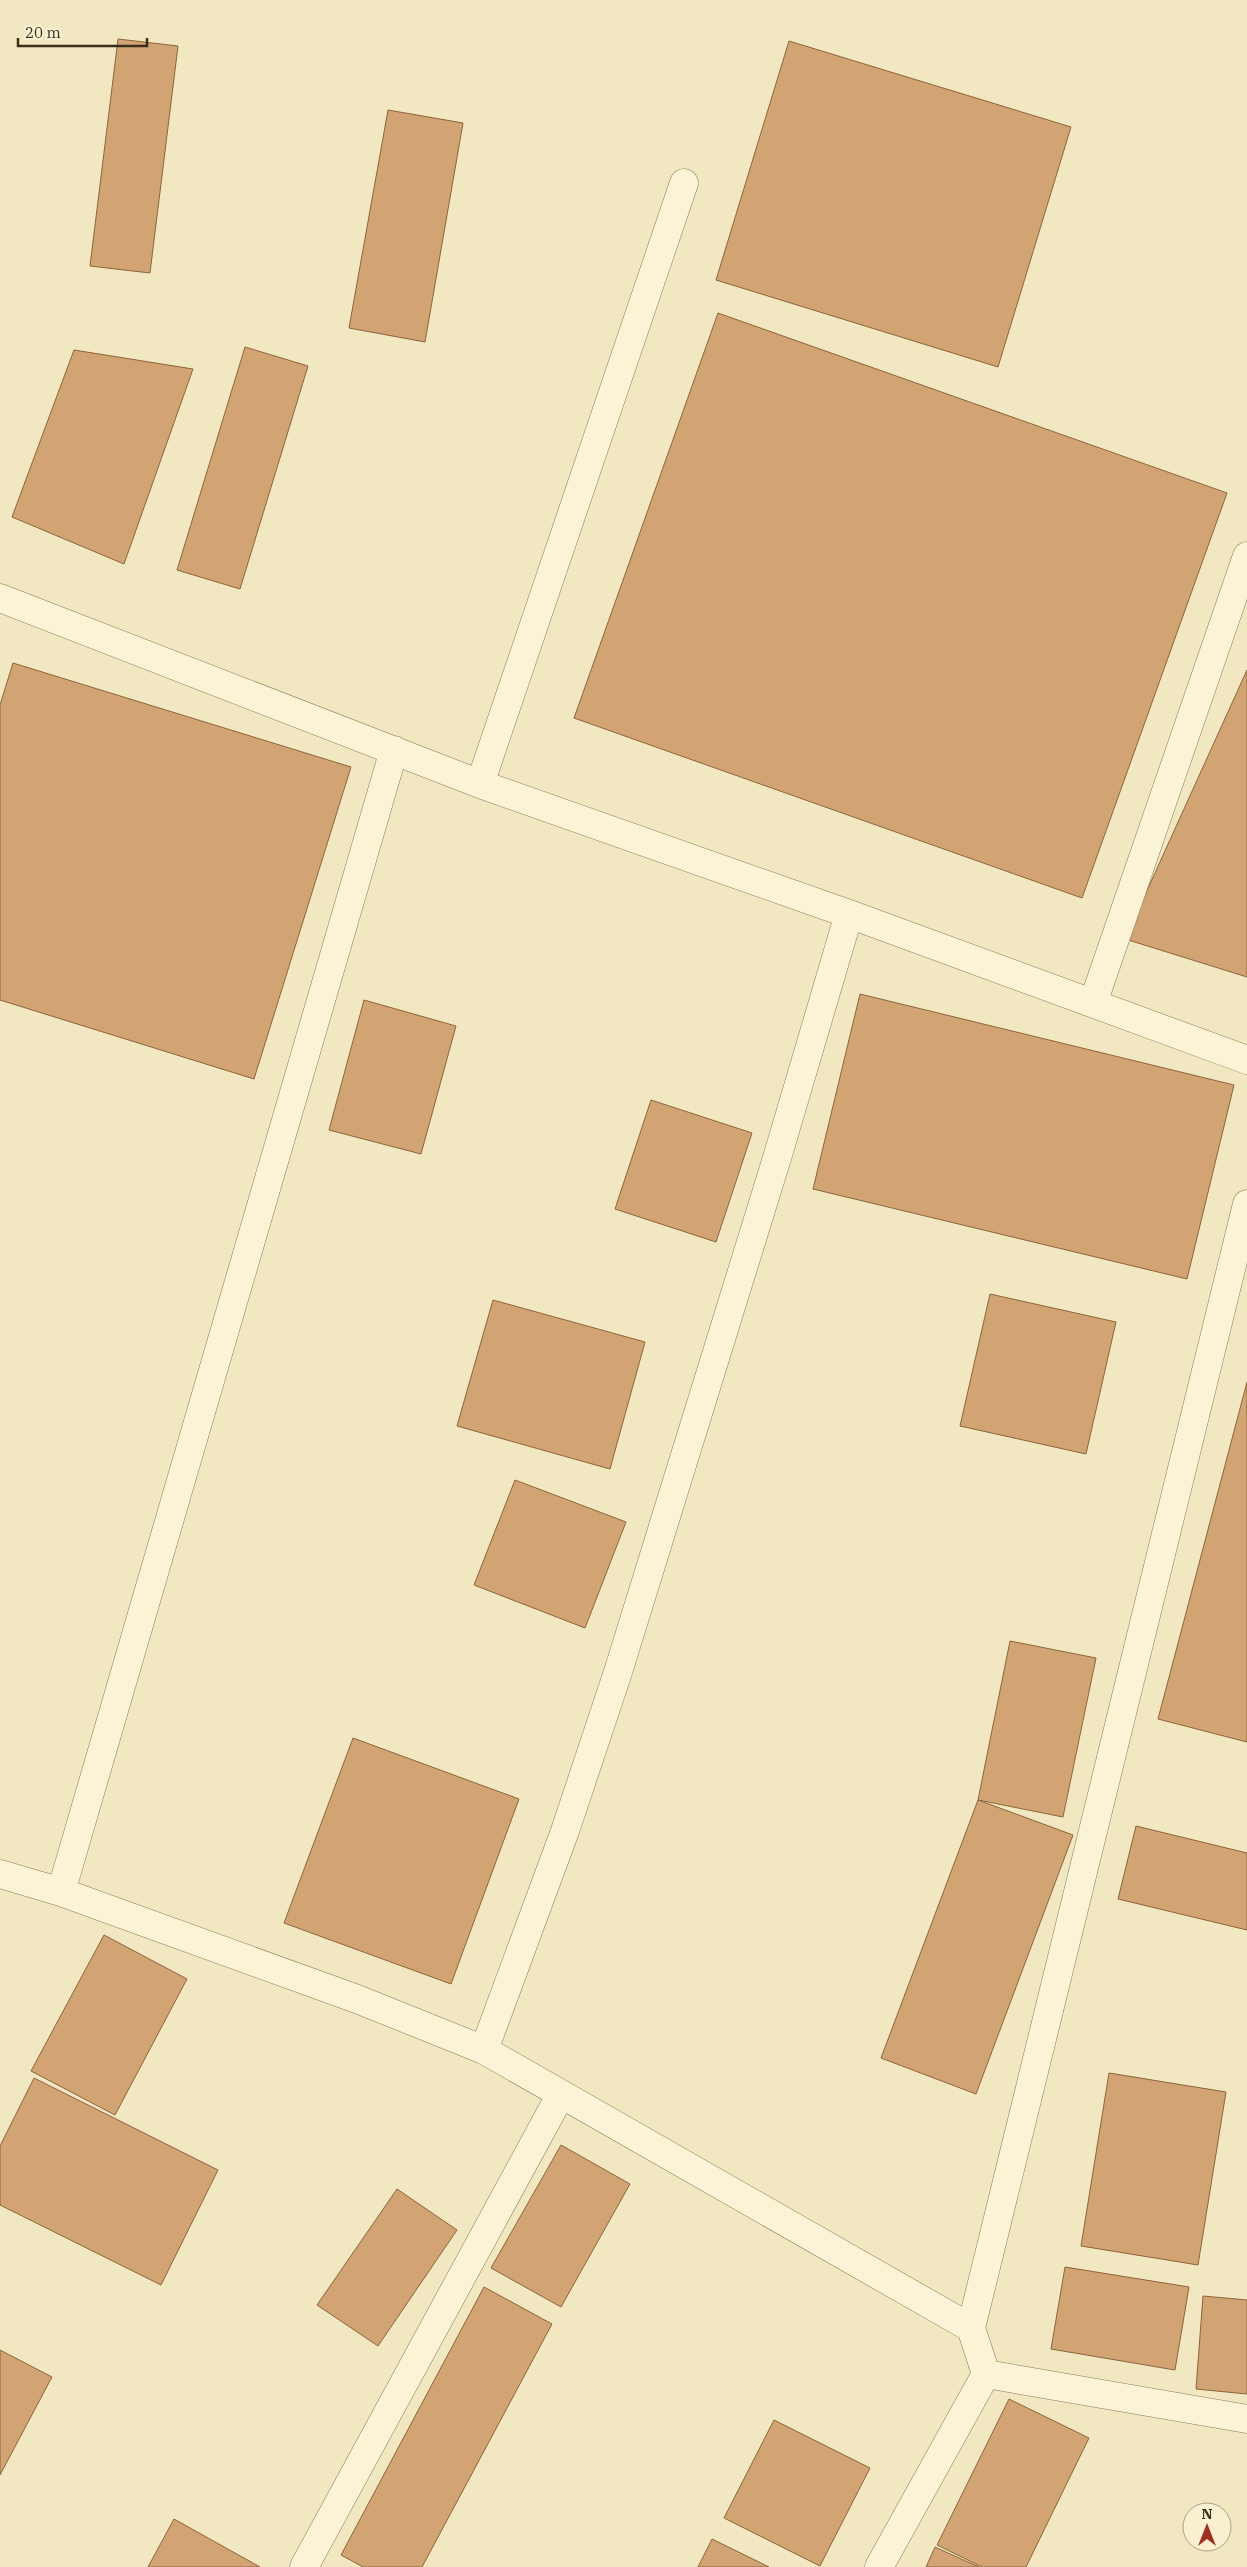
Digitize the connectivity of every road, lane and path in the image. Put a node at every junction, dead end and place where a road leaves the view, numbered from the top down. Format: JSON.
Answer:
{"nodes":[{"id":1,"x":684,"y":183,"type":"dead end"},
{"id":2,"x":1247,"y":556,"type":"edge"},
{"id":3,"x":0,"y":598,"type":"edge"},
{"id":4,"x":394,"y":750,"type":"junction"},
{"id":5,"x":480,"y":784,"type":"junction"},
{"id":6,"x":849,"y":914,"type":"junction"},
{"id":7,"x":1093,"y":1003,"type":"junction"},
{"id":8,"x":1247,"y":1060,"type":"edge"},
{"id":9,"x":1247,"y":1204,"type":"edge"},
{"id":10,"x":0,"y":1874,"type":"edge"},
{"id":11,"x":61,"y":1892,"type":"junction"},
{"id":12,"x":484,"y":2050,"type":"junction"},
{"id":13,"x":561,"y":2094,"type":"junction"},
{"id":14,"x":971,"y":2328,"type":"junction"},
{"id":15,"x":986,"y":2374,"type":"junction"},
{"id":16,"x":1247,"y":2419,"type":"edge"},
{"id":17,"x":304,"y":2567,"type":"edge"},
{"id":18,"x":878,"y":2567,"type":"edge"}],
"edges":[{"from":1,"to":5,"type":"street"},
{"from":2,"to":7,"type":"street"},
{"from":3,"to":4,"type":"street"},
{"from":4,"to":5,"type":"street"},
{"from":4,"to":11,"type":"street"},
{"from":5,"to":6,"type":"street"},
{"from":6,"to":7,"type":"street"},
{"from":6,"to":12,"type":"street"},
{"from":7,"to":8,"type":"street"},
{"from":9,"to":14,"type":"street"},
{"from":10,"to":11,"type":"street"},
{"from":11,"to":12,"type":"street"},
{"from":12,"to":13,"type":"street"},
{"from":13,"to":14,"type":"street"},
{"from":13,"to":17,"type":"street"},
{"from":14,"to":15,"type":"street"},
{"from":15,"to":16,"type":"street"},
{"from":15,"to":18,"type":"street"}]}
